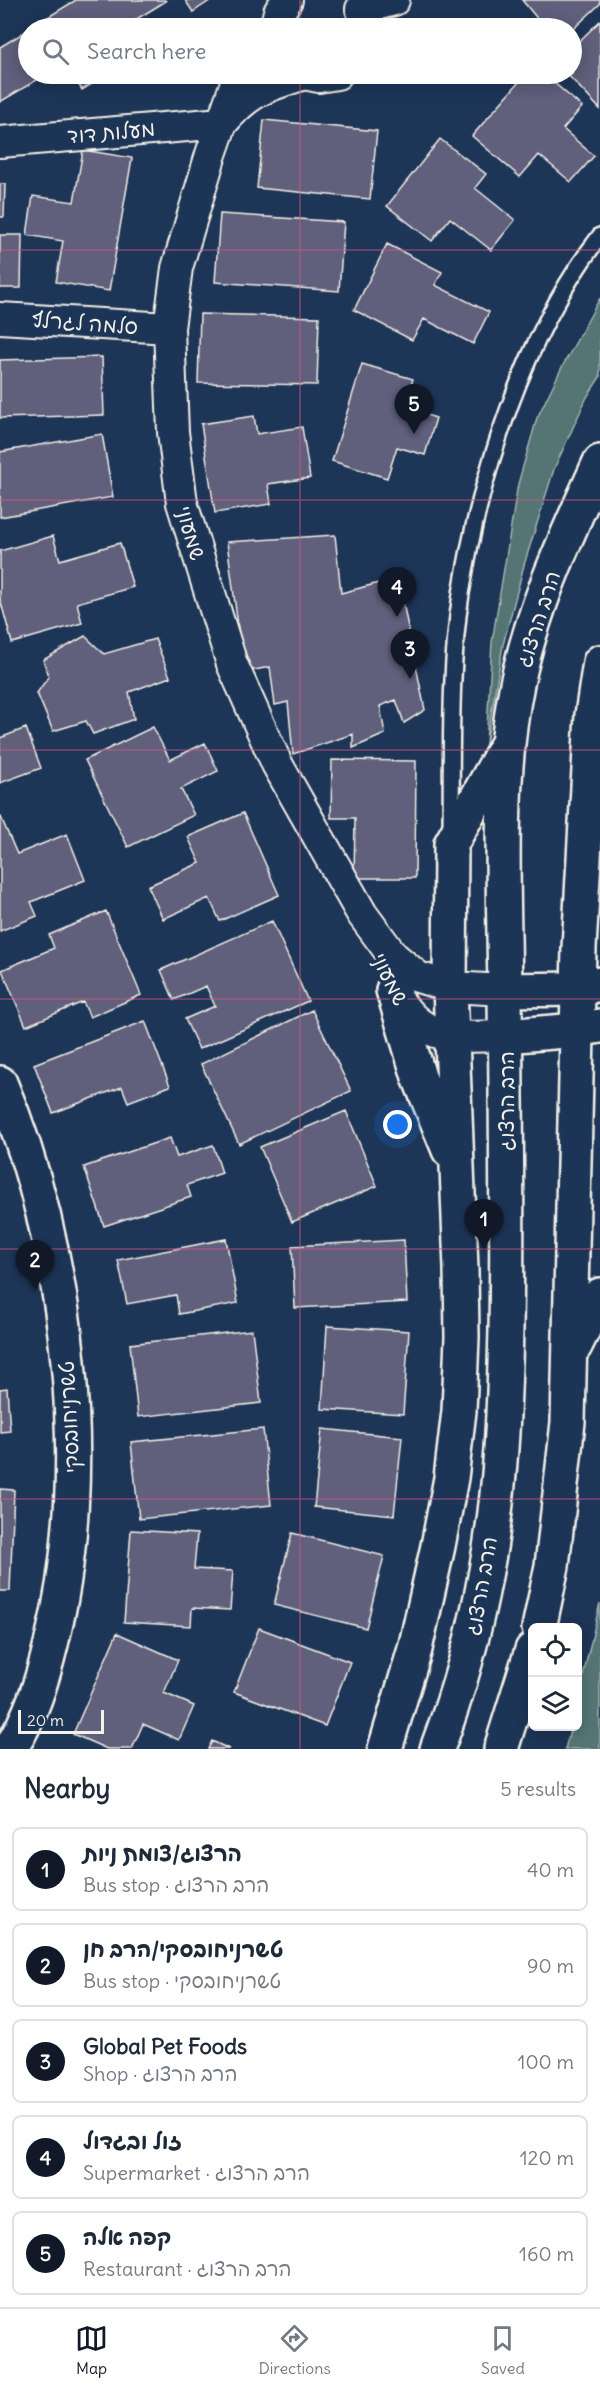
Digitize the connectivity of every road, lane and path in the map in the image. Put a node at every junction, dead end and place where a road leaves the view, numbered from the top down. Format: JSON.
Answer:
{"nodes":[{"id":1,"x":394,"y":0,"type":"edge"},
{"id":2,"x":361,"y":12,"type":"edge"},
{"id":3,"x":236,"y":84,"type":"edge"},
{"id":4,"x":277,"y":84,"type":"edge"},
{"id":5,"x":222,"y":123,"type":"junction"},
{"id":6,"x":0,"y":142,"type":"edge"},
{"id":7,"x":600,"y":236,"type":"edge"},
{"id":8,"x":0,"y":318,"type":"edge"},
{"id":9,"x":169,"y":328,"type":"junction"},
{"id":10,"x":600,"y":462,"type":"edge"},
{"id":11,"x":600,"y":662,"type":"edge"},
{"id":12,"x":596,"y":708,"type":"edge"},
{"id":13,"x":508,"y":742,"type":"junction"},
{"id":14,"x":584,"y":834,"type":"junction"},
{"id":15,"x":451,"y":844,"type":"junction"},
{"id":16,"x":600,"y":871,"type":"edge"},
{"id":17,"x":362,"y":914,"type":"junction"},
{"id":18,"x":450,"y":987,"type":"junction"},
{"id":19,"x":589,"y":987,"type":"edge"},
{"id":20,"x":393,"y":990,"type":"junction"},
{"id":21,"x":505,"y":990,"type":"junction"},
{"id":22,"x":589,"y":1028,"type":"edge"},
{"id":23,"x":505,"y":1036,"type":"junction"},
{"id":24,"x":452,"y":1037,"type":"junction"},
{"id":25,"x":0,"y":1083,"type":"edge"},
{"id":26,"x":456,"y":1165,"type":"junction"},
{"id":27,"x":600,"y":1295,"type":"edge"},
{"id":28,"x":571,"y":1355,"type":"junction"},
{"id":29,"x":539,"y":1623,"type":"edge"},
{"id":30,"x":528,"y":1663,"type":"edge"},
{"id":31,"x":10,"y":1749,"type":"edge"},
{"id":32,"x":385,"y":1749,"type":"edge"},
{"id":33,"x":437,"y":1749,"type":"edge"},
{"id":34,"x":501,"y":1749,"type":"edge"}],
"edges":[{"from":1,"to":2,"type":"street"},
{"from":3,"to":5,"type":"street","name":"שמעוני"},
{"from":4,"to":5,"type":"street","name":"שמעוני"},
{"from":5,"to":6,"type":"street","name":"מעלות דוד"},
{"from":5,"to":9,"type":"street","name":"שמעוני"},
{"from":7,"to":15,"type":"lane"},
{"from":8,"to":9,"type":"street","name":"סלמה לגרלף"},
{"from":9,"to":17,"type":"street","name":"שמעוני"},
{"from":10,"to":13,"type":"main road","name":"הרב הרצוג"},
{"from":11,"to":12,"type":"main road"},
{"from":12,"to":14,"type":"main road"},
{"from":13,"to":15,"type":"main road"},
{"from":13,"to":21,"type":"main road","name":"הרב הרצוג"},
{"from":14,"to":16,"type":"main road"},
{"from":14,"to":19,"type":"main road"},
{"from":15,"to":18,"type":"main road"},
{"from":17,"to":18,"type":"street","name":"שמעוני"},
{"from":17,"to":20,"type":"street","name":"שמעוני"},
{"from":18,"to":21,"type":"street","name":"שמעוני"},
{"from":18,"to":24,"type":"main road"},
{"from":19,"to":21,"type":"main road"},
{"from":19,"to":22,"type":"main road"},
{"from":20,"to":24,"type":"street","name":"שמעוני"},
{"from":20,"to":26,"type":"main road"},
{"from":21,"to":23,"type":"main road","name":"הרב הרצוג"},
{"from":22,"to":23,"type":"main road"},
{"from":22,"to":28,"type":"main road"},
{"from":23,"to":24,"type":"street","name":"שמעוני"},
{"from":23,"to":33,"type":"main road","name":"הרב הרצוג"},
{"from":24,"to":26,"type":"main road"},
{"from":25,"to":31,"type":"main road","name":"טשרניחובסקי"},
{"from":26,"to":32,"type":"main road"},
{"from":27,"to":28,"type":"main road"},
{"from":28,"to":29,"type":"main road"},
{"from":30,"to":34,"type":"main road"}]}
